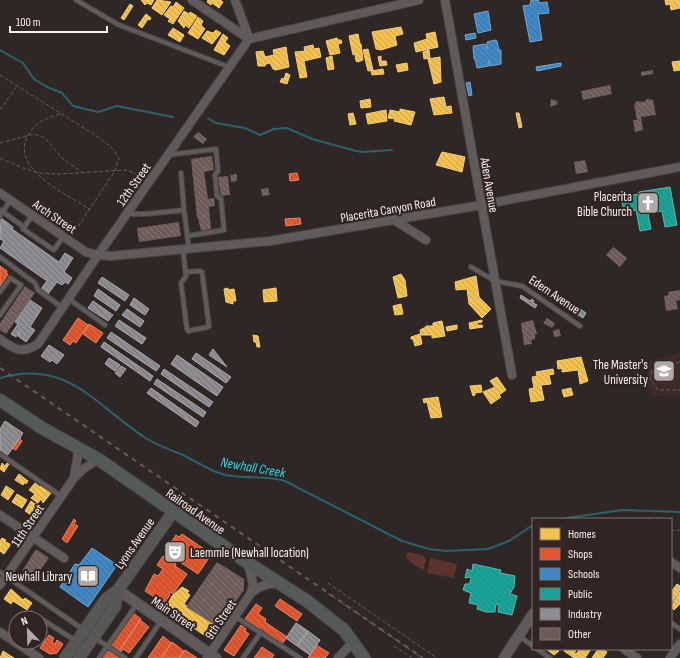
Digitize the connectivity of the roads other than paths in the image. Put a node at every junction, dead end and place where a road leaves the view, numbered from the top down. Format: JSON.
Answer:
{"nodes":[{"id":1,"x":76,"y":0,"type":"edge"},
{"id":2,"x":192,"y":0,"type":"edge"},
{"id":3,"x":235,"y":0,"type":"edge"},
{"id":4,"x":419,"y":0,"type":"edge"},
{"id":5,"x":445,"y":0,"type":"edge"},
{"id":6,"x":249,"y":39,"type":"junction"},
{"id":7,"x":229,"y":67,"type":"junction"},
{"id":8,"x":168,"y":155,"type":"junction"},
{"id":9,"x":680,"y":167,"type":"edge"},
{"id":10,"x":180,"y":173,"type":"dead end"},
{"id":11,"x":0,"y":193,"type":"edge"},
{"id":12,"x":10,"y":200,"type":"junction"},
{"id":13,"x":481,"y":204,"type":"junction"},
{"id":14,"x":184,"y":210,"type":"junction"},
{"id":15,"x":1,"y":212,"type":"edge"},
{"id":16,"x":127,"y":214,"type":"junction"},
{"id":17,"x":32,"y":216,"type":"junction"},
{"id":18,"x":394,"y":220,"type":"junction"},
{"id":19,"x":24,"y":227,"type":"junction"},
{"id":20,"x":187,"y":236,"type":"junction"},
{"id":21,"x":66,"y":239,"type":"junction"},
{"id":22,"x":426,"y":240,"type":"dead end"},
{"id":23,"x":186,"y":250,"type":"junction"},
{"id":24,"x":98,"y":255,"type":"junction"},
{"id":25,"x":0,"y":257,"type":"edge"},
{"id":26,"x":471,"y":267,"type":"dead end"},
{"id":27,"x":186,"y":272,"type":"junction"},
{"id":28,"x":495,"y":281,"type":"junction"},
{"id":29,"x":0,"y":292,"type":"edge"},
{"id":30,"x":69,"y":299,"type":"junction"},
{"id":31,"x":63,"y":308,"type":"junction"},
{"id":32,"x":0,"y":315,"type":"edge"},
{"id":33,"x":105,"y":325,"type":"dead end"},
{"id":34,"x":580,"y":326,"type":"dead end"},
{"id":35,"x":0,"y":339,"type":"edge"},
{"id":36,"x":512,"y":375,"type":"dead end"},
{"id":37,"x":0,"y":400,"type":"edge"},
{"id":38,"x":79,"y":448,"type":"junction"},
{"id":39,"x":0,"y":454,"type":"edge"},
{"id":40,"x":98,"y":459,"type":"junction"},
{"id":41,"x":74,"y":478,"type":"junction"},
{"id":42,"x":61,"y":496,"type":"junction"},
{"id":43,"x":174,"y":512,"type":"junction"},
{"id":44,"x":0,"y":515,"type":"edge"},
{"id":45,"x":34,"y":538,"type":"junction"},
{"id":46,"x":64,"y":558,"type":"dead end"},
{"id":47,"x":248,"y":563,"type":"junction"},
{"id":48,"x":3,"y":574,"type":"edge"},
{"id":49,"x":278,"y":583,"type":"junction"},
{"id":50,"x":0,"y":585,"type":"edge"},
{"id":51,"x":118,"y":590,"type":"junction"},
{"id":52,"x":251,"y":593,"type":"junction"},
{"id":53,"x":137,"y":604,"type":"junction"},
{"id":54,"x":532,"y":615,"type":"edge"},
{"id":55,"x":236,"y":617,"type":"junction"},
{"id":56,"x":161,"y":621,"type":"junction"},
{"id":57,"x":48,"y":623,"type":"edge"},
{"id":58,"x":84,"y":630,"type":"junction"},
{"id":59,"x":261,"y":632,"type":"junction"},
{"id":60,"x":518,"y":636,"type":"junction"},
{"id":61,"x":94,"y":637,"type":"junction"},
{"id":62,"x":76,"y":641,"type":"junction"},
{"id":63,"x":353,"y":642,"type":"junction"},
{"id":64,"x":680,"y":644,"type":"edge"},
{"id":65,"x":532,"y":645,"type":"edge"},
{"id":66,"x":107,"y":646,"type":"junction"},
{"id":67,"x":29,"y":650,"type":"edge"},
{"id":68,"x":538,"y":650,"type":"edge"},
{"id":69,"x":625,"y":650,"type":"edge"},
{"id":70,"x":211,"y":657,"type":"edge"},
{"id":71,"x":39,"y":658,"type":"edge"},
{"id":72,"x":65,"y":658,"type":"edge"},
{"id":73,"x":79,"y":658,"type":"edge"},
{"id":74,"x":99,"y":658,"type":"edge"},
{"id":75,"x":125,"y":658,"type":"edge"},
{"id":76,"x":136,"y":658,"type":"edge"},
{"id":77,"x":243,"y":658,"type":"edge"},
{"id":78,"x":300,"y":658,"type":"edge"},
{"id":79,"x":338,"y":658,"type":"edge"},
{"id":80,"x":364,"y":658,"type":"edge"},
{"id":81,"x":504,"y":658,"type":"edge"},
{"id":82,"x":550,"y":658,"type":"edge"},
{"id":83,"x":637,"y":658,"type":"edge"},
{"id":84,"x":670,"y":658,"type":"edge"}],
"edges":[{"from":1,"to":7,"type":"lane"},
{"from":2,"to":6,"type":"street"},
{"from":3,"to":6,"type":"street"},
{"from":4,"to":6,"type":"street"},
{"from":5,"to":13,"type":"street","name":"Aden Avenue"},
{"from":6,"to":7,"type":"street","name":"12th Street"},
{"from":7,"to":8,"type":"street","name":"12th Street"},
{"from":8,"to":16,"type":"street","name":"12th Street"},
{"from":8,"to":20,"type":"lane"},
{"from":9,"to":13,"type":"street","name":"Placerita Canyon Road"},
{"from":10,"to":14,"type":"lane"},
{"from":11,"to":12,"type":"street","name":"Arch Street"},
{"from":12,"to":15,"type":"lane"},
{"from":12,"to":17,"type":"street","name":"Arch Street"},
{"from":13,"to":18,"type":"street","name":"Placerita Canyon Road"},
{"from":13,"to":28,"type":"street","name":"Aden Avenue"},
{"from":14,"to":16,"type":"lane"},
{"from":14,"to":20,"type":"lane"},
{"from":15,"to":19,"type":"lane"},
{"from":16,"to":24,"type":"street","name":"12th Street"},
{"from":17,"to":19,"type":"lane"},
{"from":17,"to":21,"type":"street","name":"Arch Street"},
{"from":18,"to":22,"type":"street"},
{"from":18,"to":23,"type":"street","name":"Placerita Canyon Road"},
{"from":19,"to":21,"type":"lane"},
{"from":20,"to":23,"type":"lane"},
{"from":21,"to":24,"type":"street","name":"Arch Street"},
{"from":23,"to":24,"type":"street","name":"Placerita Canyon Road"},
{"from":23,"to":27,"type":"lane"},
{"from":24,"to":30,"type":"street","name":"12th Street"},
{"from":25,"to":31,"type":"lane"},
{"from":26,"to":28,"type":"lane","name":"Edem Avenue"},
{"from":27,"to":27,"type":"lane"},
{"from":28,"to":34,"type":"lane","name":"Edem Avenue"},
{"from":28,"to":36,"type":"street","name":"Aden Avenue"},
{"from":29,"to":32,"type":"lane"},
{"from":30,"to":31,"type":"street","name":"12th Street"},
{"from":30,"to":33,"type":"lane"},
{"from":31,"to":35,"type":"street","name":"12th Street"},
{"from":37,"to":38,"type":"main road","name":"Railroad Avenue"},
{"from":38,"to":40,"type":"main road","name":"Railroad Avenue"},
{"from":38,"to":41,"type":"street","name":"11th Street"},
{"from":39,"to":42,"type":"lane"},
{"from":40,"to":41,"type":"street","name":"11th Street"},
{"from":40,"to":43,"type":"main road","name":"Railroad Avenue"},
{"from":41,"to":42,"type":"street","name":"11th Street"},
{"from":42,"to":45,"type":"street","name":"11th Street"},
{"from":43,"to":47,"type":"main road","name":"Railroad Avenue"},
{"from":43,"to":51,"type":"main road","name":"Lyons Avenue"},
{"from":44,"to":45,"type":"street"},
{"from":45,"to":46,"type":"street"},
{"from":45,"to":48,"type":"street","name":"11th Street"},
{"from":47,"to":49,"type":"main road","name":"Railroad Avenue"},
{"from":47,"to":52,"type":"street","name":"9th Street"},
{"from":48,"to":50,"type":"street","name":"11th Street"},
{"from":48,"to":58,"type":"lane"},
{"from":49,"to":52,"type":"street","name":"9th Street"},
{"from":49,"to":63,"type":"main road","name":"Railroad Avenue"},
{"from":51,"to":53,"type":"street","name":"Main Street"},
{"from":51,"to":58,"type":"main road","name":"Lyons Avenue"},
{"from":51,"to":61,"type":"main road","name":"Lyons Avenue"},
{"from":52,"to":55,"type":"street","name":"9th Street"},
{"from":53,"to":56,"type":"street","name":"Main Street"},
{"from":53,"to":66,"type":"lane"},
{"from":54,"to":60,"type":"street"},
{"from":55,"to":59,"type":"lane"},
{"from":55,"to":70,"type":"street","name":"9th Street"},
{"from":56,"to":70,"type":"street","name":"Main Street"},
{"from":56,"to":76,"type":"lane"},
{"from":57,"to":62,"type":"lane"},
{"from":58,"to":62,"type":"main road","name":"Lyons Avenue"},
{"from":59,"to":77,"type":"lane"},
{"from":59,"to":78,"type":"lane"},
{"from":60,"to":65,"type":"lane"},
{"from":60,"to":81,"type":"street"},
{"from":61,"to":66,"type":"lane"},
{"from":61,"to":73,"type":"main road","name":"Lyons Avenue"},
{"from":62,"to":72,"type":"main road","name":"Lyons Avenue"},
{"from":63,"to":79,"type":"street"},
{"from":63,"to":80,"type":"main road","name":"Railroad Avenue"},
{"from":64,"to":84,"type":"street"},
{"from":66,"to":74,"type":"lane"},
{"from":66,"to":75,"type":"lane"},
{"from":67,"to":71,"type":"street"},
{"from":68,"to":82,"type":"lane"},
{"from":69,"to":83,"type":"street"}]}
